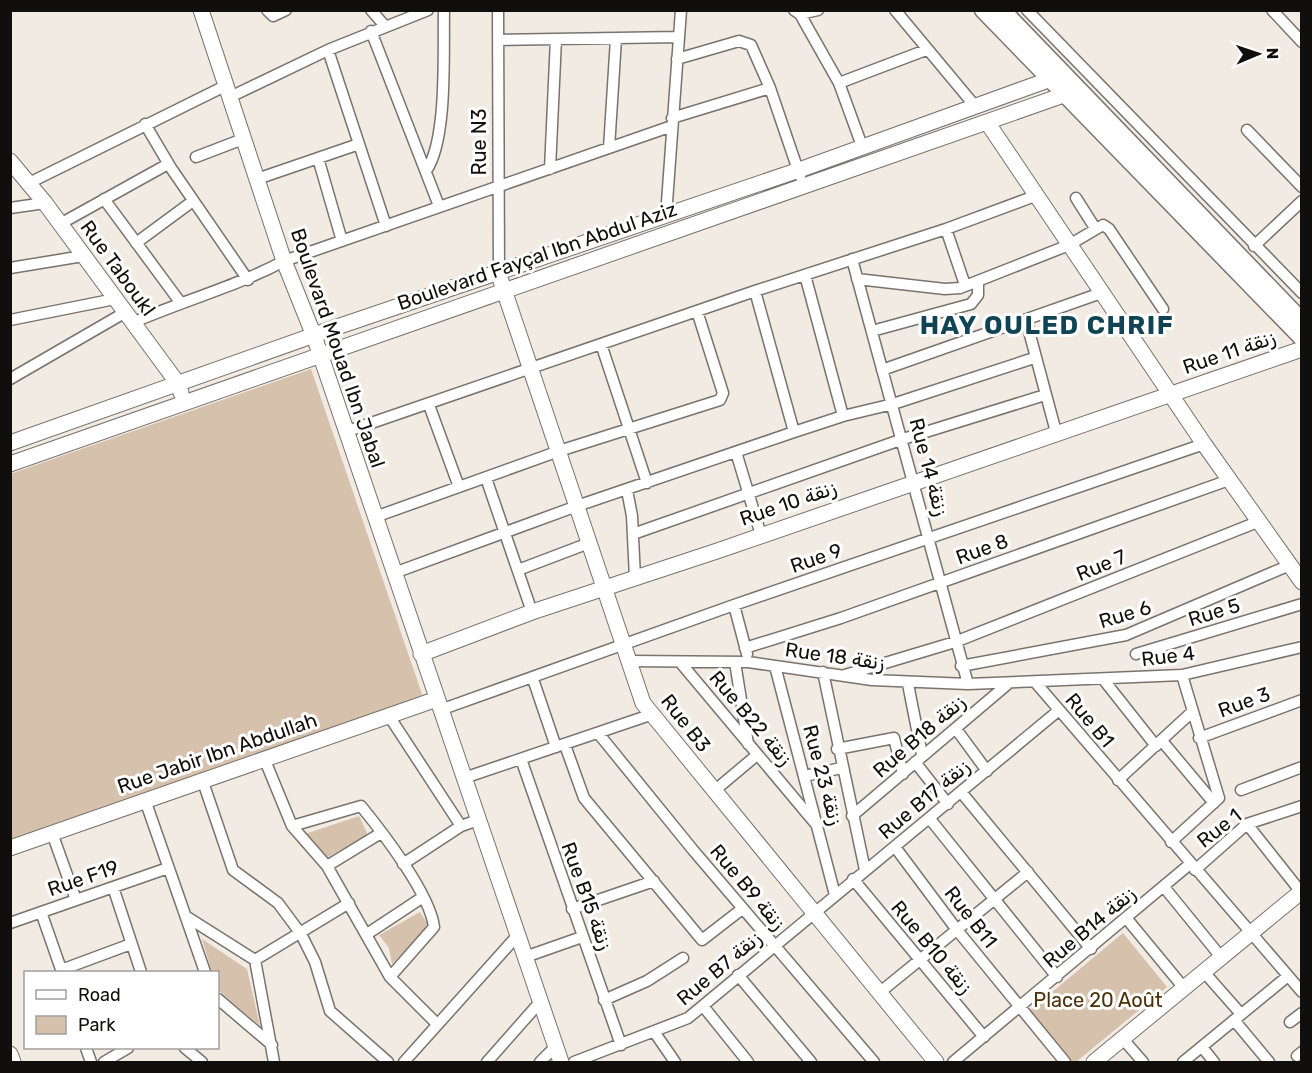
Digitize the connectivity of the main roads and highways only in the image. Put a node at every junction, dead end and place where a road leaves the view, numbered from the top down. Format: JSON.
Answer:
{"nodes":[{"id":1,"x":201,"y":10,"type":"edge"},
{"id":2,"x":983,"y":10,"type":"edge"},
{"id":3,"x":1002,"y":10,"type":"edge"},
{"id":4,"x":1057,"y":77,"type":"junction"},
{"id":5,"x":1070,"y":92,"type":"junction"},
{"id":6,"x":987,"y":122,"type":"junction"},
{"id":7,"x":10,"y":161,"type":"edge"},
{"id":8,"x":800,"y":178,"type":"junction"},
{"id":9,"x":499,"y":274,"type":"junction"},
{"id":10,"x":503,"y":290,"type":"junction"},
{"id":11,"x":1302,"y":321,"type":"edge"},
{"id":12,"x":314,"y":336,"type":"junction"},
{"id":13,"x":1302,"y":338,"type":"edge"},
{"id":14,"x":1302,"y":349,"type":"edge"},
{"id":15,"x":318,"y":354,"type":"junction"},
{"id":16,"x":179,"y":385,"type":"junction"},
{"id":17,"x":1170,"y":394,"type":"junction"},
{"id":18,"x":183,"y":404,"type":"junction"},
{"id":19,"x":10,"y":443,"type":"edge"},
{"id":20,"x":10,"y":464,"type":"edge"},
{"id":21,"x":1302,"y":582,"type":"edge"},
{"id":22,"x":604,"y":588,"type":"junction"},
{"id":23,"x":421,"y":654,"type":"junction"},
{"id":24,"x":439,"y":705,"type":"junction"},
{"id":25,"x":10,"y":848,"type":"edge"},
{"id":26,"x":1301,"y":893,"type":"edge"},
{"id":27,"x":561,"y":1062,"type":"edge"},
{"id":28,"x":935,"y":1062,"type":"edge"},
{"id":29,"x":1094,"y":1062,"type":"edge"}],
"edges":[{"from":1,"to":12,"type":"main road","name":"Boulevard Mouad Ibn Jabal"},
{"from":2,"to":4,"type":"main road"},
{"from":3,"to":4,"type":"main road"},
{"from":4,"to":5,"type":"main road"},
{"from":4,"to":8,"type":"main road","name":"Boulevard Fayçal Ibn Abdul Aziz"},
{"from":5,"to":6,"type":"main road","name":"Boulevard Fayçal Ibn Abdul Aziz"},
{"from":5,"to":11,"type":"main road"},
{"from":5,"to":13,"type":"main road"},
{"from":6,"to":8,"type":"main road","name":"Boulevard Fayçal Ibn Abdul Aziz"},
{"from":6,"to":17,"type":"main road"},
{"from":7,"to":16,"type":"main road","name":"Rue Taboukl"},
{"from":8,"to":9,"type":"main road","name":"Boulevard Fayçal Ibn Abdul Aziz"},
{"from":8,"to":10,"type":"main road","name":"Boulevard Fayçal Ibn Abdul Aziz"},
{"from":9,"to":10,"type":"main road","name":"Rue B3"},
{"from":9,"to":12,"type":"main road","name":"Boulevard Fayçal Ibn Abdul Aziz"},
{"from":10,"to":15,"type":"main road","name":"Boulevard Fayçal Ibn Abdul Aziz"},
{"from":10,"to":22,"type":"main road","name":"Rue B3"},
{"from":12,"to":15,"type":"main road","name":"Boulevard Mouad Ibn Jabal"},
{"from":12,"to":16,"type":"main road","name":"Boulevard Fayçal Ibn Abdul Aziz"},
{"from":14,"to":17,"type":"main road","name":"Rue 11 زنقة"},
{"from":15,"to":18,"type":"main road","name":"Boulevard Fayçal Ibn Abdul Aziz"},
{"from":15,"to":23,"type":"main road","name":"Boulevard Mouad Ibn Jabal"},
{"from":16,"to":18,"type":"main road","name":"Rue Taboukl"},
{"from":16,"to":19,"type":"main road","name":"Boulevard Fayçal Ibn Abdul Aziz"},
{"from":17,"to":21,"type":"main road"},
{"from":17,"to":22,"type":"main road","name":"Rue 10 زنقة"},
{"from":18,"to":20,"type":"main road","name":"Boulevard Fayçal Ibn Abdul Aziz"},
{"from":22,"to":23,"type":"main road","name":"Rue 10 زنقة"},
{"from":22,"to":28,"type":"main road","name":"Rue B3"},
{"from":23,"to":24,"type":"main road","name":"Boulevard Mouad Ibn Jabal"},
{"from":24,"to":25,"type":"main road","name":"Rue Jabir Ibn Abdullah"},
{"from":24,"to":27,"type":"main road","name":"Boulevard Mouad Ibn Jabal"},
{"from":26,"to":29,"type":"main road"}]}
